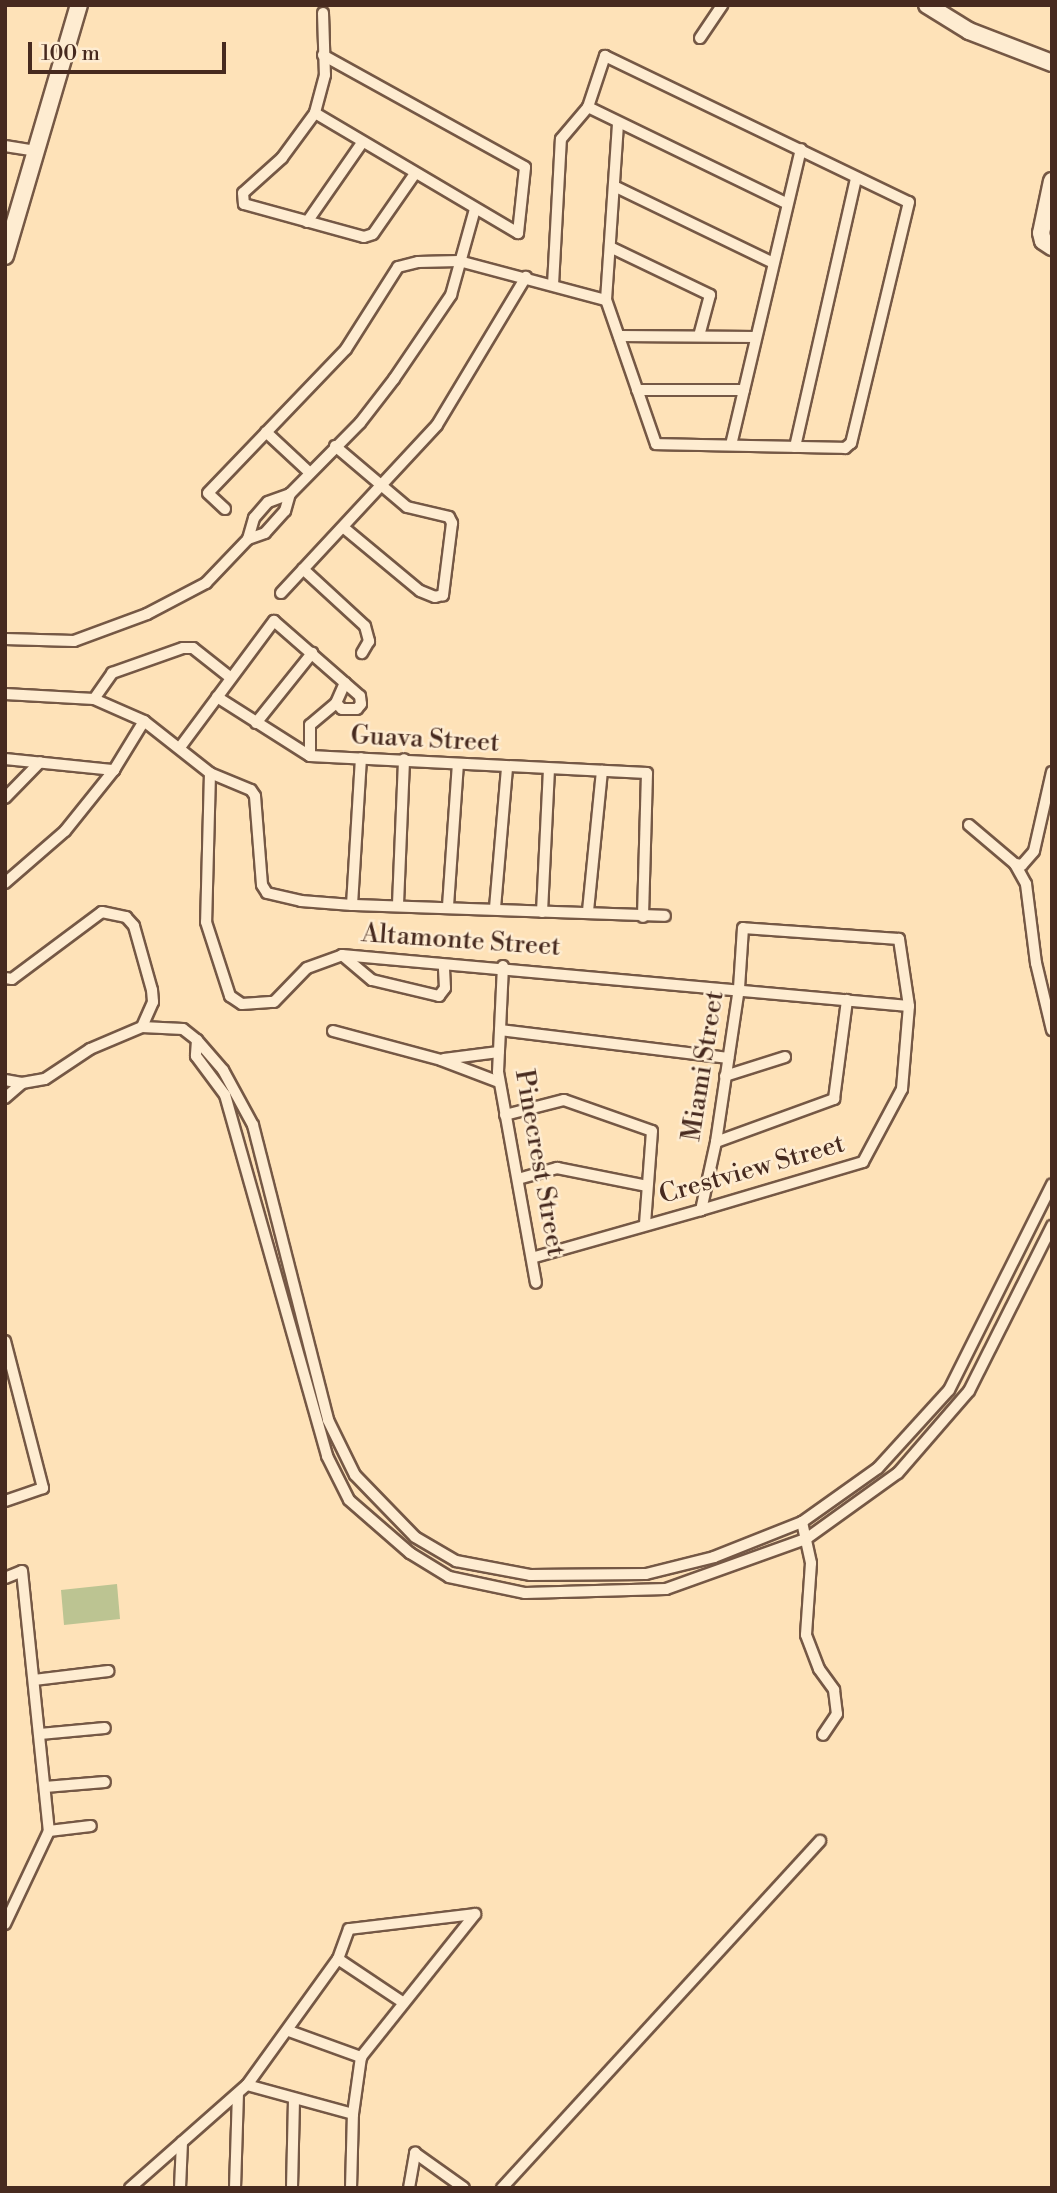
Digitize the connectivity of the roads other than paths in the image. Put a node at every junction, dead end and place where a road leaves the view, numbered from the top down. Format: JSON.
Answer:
{"nodes":[{"id":1,"x":79,"y":5,"type":"edge"},
{"id":2,"x":722,"y":5,"type":"edge"},
{"id":3,"x":927,"y":5,"type":"edge"},
{"id":4,"x":323,"y":13,"type":"dead end"},
{"id":5,"x":700,"y":38,"type":"dead end"},
{"id":6,"x":323,"y":55,"type":"junction"},
{"id":7,"x":1052,"y":63,"type":"edge"},
{"id":8,"x":588,"y":107,"type":"junction"},
{"id":9,"x":314,"y":113,"type":"junction"},
{"id":10,"x":618,"y":122,"type":"junction"},
{"id":11,"x":362,"y":143,"type":"junction"},
{"id":12,"x":5,"y":146,"type":"edge"},
{"id":13,"x":801,"y":149,"type":"junction"},
{"id":14,"x":36,"y":151,"type":"junction"},
{"id":15,"x":414,"y":175,"type":"junction"},
{"id":16,"x":856,"y":178,"type":"junction"},
{"id":17,"x":1052,"y":181,"type":"edge"},
{"id":18,"x":614,"y":186,"type":"junction"},
{"id":19,"x":786,"y":203,"type":"junction"},
{"id":20,"x":475,"y":209,"type":"junction"},
{"id":21,"x":307,"y":222,"type":"junction"},
{"id":22,"x":610,"y":247,"type":"junction"},
{"id":23,"x":1052,"y":247,"type":"edge"},
{"id":24,"x":5,"y":256,"type":"edge"},
{"id":25,"x":460,"y":261,"type":"junction"},
{"id":26,"x":773,"y":263,"type":"junction"},
{"id":27,"x":526,"y":277,"type":"junction"},
{"id":28,"x":553,"y":285,"type":"junction"},
{"id":29,"x":606,"y":300,"type":"junction"},
{"id":30,"x":619,"y":335,"type":"junction"},
{"id":31,"x":699,"y":336,"type":"junction"},
{"id":32,"x":756,"y":337,"type":"junction"},
{"id":33,"x":637,"y":390,"type":"junction"},
{"id":34,"x":744,"y":390,"type":"junction"},
{"id":35,"x":266,"y":432,"type":"junction"},
{"id":36,"x":731,"y":445,"type":"junction"},
{"id":37,"x":335,"y":446,"type":"junction"},
{"id":38,"x":795,"y":447,"type":"junction"},
{"id":39,"x":310,"y":473,"type":"junction"},
{"id":40,"x":381,"y":487,"type":"junction"},
{"id":41,"x":290,"y":494,"type":"junction"},
{"id":42,"x":225,"y":509,"type":"dead end"},
{"id":43,"x":343,"y":527,"type":"junction"},
{"id":44,"x":248,"y":539,"type":"junction"},
{"id":45,"x":303,"y":569,"type":"junction"},
{"id":46,"x":281,"y":593,"type":"dead end"},
{"id":47,"x":5,"y":639,"type":"edge"},
{"id":48,"x":312,"y":653,"type":"junction"},
{"id":49,"x":362,"y":653,"type":"dead end"},
{"id":50,"x":231,"y":678,"type":"junction"},
{"id":51,"x":345,"y":683,"type":"junction"},
{"id":52,"x":5,"y":694,"type":"edge"},
{"id":53,"x":218,"y":698,"type":"junction"},
{"id":54,"x":93,"y":699,"type":"junction"},
{"id":55,"x":336,"y":703,"type":"junction"},
{"id":56,"x":144,"y":721,"type":"junction"},
{"id":57,"x":256,"y":723,"type":"junction"},
{"id":58,"x":181,"y":746,"type":"junction"},
{"id":59,"x":310,"y":756,"type":"junction"},
{"id":60,"x":361,"y":758,"type":"junction"},
{"id":61,"x":404,"y":759,"type":"junction"},
{"id":62,"x":5,"y":760,"type":"edge"},
{"id":63,"x":40,"y":762,"type":"junction"},
{"id":64,"x":458,"y":764,"type":"junction"},
{"id":65,"x":506,"y":768,"type":"junction"},
{"id":66,"x":114,"y":770,"type":"junction"},
{"id":67,"x":549,"y":771,"type":"junction"},
{"id":68,"x":603,"y":771,"type":"junction"},
{"id":69,"x":1052,"y":772,"type":"edge"},
{"id":70,"x":210,"y":773,"type":"junction"},
{"id":71,"x":5,"y":799,"type":"edge"},
{"id":72,"x":969,"y":825,"type":"dead end"},
{"id":73,"x":1015,"y":864,"type":"junction"},
{"id":74,"x":5,"y":883,"type":"edge"},
{"id":75,"x":398,"y":904,"type":"junction"},
{"id":76,"x":352,"y":905,"type":"junction"},
{"id":77,"x":448,"y":906,"type":"junction"},
{"id":78,"x":495,"y":908,"type":"junction"},
{"id":79,"x":588,"y":911,"type":"junction"},
{"id":80,"x":542,"y":912,"type":"junction"},
{"id":81,"x":665,"y":916,"type":"dead end"},
{"id":82,"x":643,"y":917,"type":"junction"},
{"id":83,"x":743,"y":928,"type":"joint"},
{"id":84,"x":342,"y":955,"type":"junction"},
{"id":85,"x":444,"y":966,"type":"junction"},
{"id":86,"x":503,"y":966,"type":"junction"},
{"id":87,"x":5,"y":978,"type":"edge"},
{"id":88,"x":739,"y":988,"type":"junction"},
{"id":89,"x":847,"y":1000,"type":"junction"},
{"id":90,"x":909,"y":1006,"type":"junction"},
{"id":91,"x":142,"y":1027,"type":"junction"},
{"id":92,"x":500,"y":1030,"type":"junction"},
{"id":93,"x":1052,"y":1030,"type":"edge"},
{"id":94,"x":333,"y":1031,"type":"dead end"},
{"id":95,"x":197,"y":1040,"type":"junction"},
{"id":96,"x":499,"y":1052,"type":"junction"},
{"id":97,"x":785,"y":1057,"type":"dead end"},
{"id":98,"x":728,"y":1058,"type":"junction"},
{"id":99,"x":441,"y":1060,"type":"junction"},
{"id":100,"x":725,"y":1076,"type":"junction"},
{"id":101,"x":5,"y":1080,"type":"edge"},
{"id":102,"x":499,"y":1082,"type":"junction"},
{"id":103,"x":22,"y":1083,"type":"junction"},
{"id":104,"x":5,"y":1098,"type":"edge"},
{"id":105,"x":505,"y":1115,"type":"junction"},
{"id":106,"x":716,"y":1142,"type":"junction"},
{"id":107,"x":518,"y":1179,"type":"junction"},
{"id":108,"x":1052,"y":1184,"type":"edge"},
{"id":109,"x":648,"y":1186,"type":"junction"},
{"id":110,"x":701,"y":1210,"type":"junction"},
{"id":111,"x":645,"y":1225,"type":"junction"},
{"id":112,"x":1052,"y":1226,"type":"edge"},
{"id":113,"x":535,"y":1257,"type":"junction"},
{"id":114,"x":536,"y":1283,"type":"dead end"},
{"id":115,"x":5,"y":1341,"type":"edge"},
{"id":116,"x":18,"y":1393,"type":"junction"},
{"id":117,"x":5,"y":1397,"type":"edge"},
{"id":118,"x":5,"y":1501,"type":"edge"},
{"id":119,"x":802,"y":1522,"type":"junction"},
{"id":120,"x":806,"y":1539,"type":"junction"},
{"id":121,"x":456,"y":1561,"type":"junction"},
{"id":122,"x":449,"y":1577,"type":"junction"},
{"id":123,"x":5,"y":1578,"type":"edge"},
{"id":124,"x":108,"y":1671,"type":"dead end"},
{"id":125,"x":34,"y":1681,"type":"junction"},
{"id":126,"x":105,"y":1728,"type":"dead end"},
{"id":127,"x":40,"y":1734,"type":"junction"},
{"id":128,"x":822,"y":1735,"type":"dead end"},
{"id":129,"x":105,"y":1782,"type":"dead end"},
{"id":130,"x":45,"y":1787,"type":"junction"},
{"id":131,"x":90,"y":1826,"type":"dead end"},
{"id":132,"x":49,"y":1831,"type":"junction"},
{"id":133,"x":820,"y":1841,"type":"dead end"},
{"id":134,"x":5,"y":1900,"type":"edge"},
{"id":135,"x":6,"y":1921,"type":"edge"},
{"id":136,"x":338,"y":1959,"type":"junction"},
{"id":137,"x":404,"y":2003,"type":"junction"},
{"id":138,"x":289,"y":2031,"type":"junction"},
{"id":139,"x":361,"y":2057,"type":"junction"},
{"id":140,"x":247,"y":2085,"type":"junction"},
{"id":141,"x":239,"y":2095,"type":"junction"},
{"id":142,"x":294,"y":2099,"type":"junction"},
{"id":143,"x":353,"y":2114,"type":"junction"},
{"id":144,"x":182,"y":2141,"type":"junction"},
{"id":145,"x":130,"y":2188,"type":"edge"},
{"id":146,"x":180,"y":2188,"type":"edge"},
{"id":147,"x":235,"y":2188,"type":"edge"},
{"id":148,"x":292,"y":2188,"type":"edge"},
{"id":149,"x":351,"y":2188,"type":"edge"},
{"id":150,"x":409,"y":2188,"type":"edge"},
{"id":151,"x":464,"y":2188,"type":"edge"},
{"id":152,"x":502,"y":2188,"type":"edge"}],
"edges":[{"from":1,"to":14,"type":"main road"},
{"from":2,"to":5,"type":"street"},
{"from":3,"to":7,"type":"main road"},
{"from":4,"to":6,"type":"street"},
{"from":6,"to":9,"type":"street"},
{"from":6,"to":20,"type":"street"},
{"from":8,"to":10,"type":"street"},
{"from":8,"to":13,"type":"street"},
{"from":8,"to":28,"type":"street"},
{"from":9,"to":11,"type":"street"},
{"from":9,"to":21,"type":"street"},
{"from":10,"to":18,"type":"street"},
{"from":10,"to":19,"type":"street"},
{"from":11,"to":15,"type":"street"},
{"from":11,"to":21,"type":"street"},
{"from":12,"to":14,"type":"street"},
{"from":13,"to":16,"type":"street"},
{"from":13,"to":19,"type":"street"},
{"from":14,"to":24,"type":"main road"},
{"from":15,"to":20,"type":"street"},
{"from":15,"to":21,"type":"street"},
{"from":16,"to":38,"type":"street"},
{"from":16,"to":38,"type":"street"},
{"from":17,"to":23,"type":"main road"},
{"from":18,"to":22,"type":"street"},
{"from":18,"to":26,"type":"street"},
{"from":19,"to":26,"type":"street"},
{"from":20,"to":25,"type":"street"},
{"from":22,"to":29,"type":"street"},
{"from":22,"to":31,"type":"street"},
{"from":25,"to":27,"type":"street"},
{"from":25,"to":35,"type":"street"},
{"from":25,"to":37,"type":"street"},
{"from":26,"to":32,"type":"street"},
{"from":27,"to":28,"type":"street"},
{"from":27,"to":40,"type":"street"},
{"from":28,"to":29,"type":"street"},
{"from":29,"to":30,"type":"street"},
{"from":30,"to":31,"type":"street"},
{"from":30,"to":33,"type":"street"},
{"from":31,"to":32,"type":"street"},
{"from":32,"to":34,"type":"street"},
{"from":33,"to":34,"type":"street"},
{"from":33,"to":36,"type":"street"},
{"from":34,"to":36,"type":"street"},
{"from":35,"to":39,"type":"street"},
{"from":35,"to":42,"type":"street"},
{"from":36,"to":38,"type":"street"},
{"from":37,"to":39,"type":"street"},
{"from":37,"to":40,"type":"street"},
{"from":39,"to":41,"type":"street"},
{"from":40,"to":43,"type":"street"},
{"from":40,"to":43,"type":"street"},
{"from":41,"to":44,"type":"street"},
{"from":41,"to":44,"type":"street"},
{"from":43,"to":45,"type":"street"},
{"from":44,"to":47,"type":"street"},
{"from":45,"to":46,"type":"street"},
{"from":45,"to":49,"type":"street"},
{"from":48,"to":50,"type":"street"},
{"from":48,"to":51,"type":"street"},
{"from":48,"to":57,"type":"street"},
{"from":50,"to":53,"type":"street"},
{"from":50,"to":54,"type":"street"},
{"from":51,"to":55,"type":"street"},
{"from":51,"to":55,"type":"street"},
{"from":52,"to":54,"type":"street"},
{"from":53,"to":57,"type":"street","name":"Guava Street"},
{"from":53,"to":58,"type":"street"},
{"from":54,"to":56,"type":"street"},
{"from":55,"to":59,"type":"street"},
{"from":56,"to":58,"type":"street"},
{"from":56,"to":66,"type":"street"},
{"from":57,"to":59,"type":"street","name":"Guava Street"},
{"from":58,"to":70,"type":"street"},
{"from":59,"to":60,"type":"street","name":"Guava Street"},
{"from":60,"to":61,"type":"street","name":"Guava Street"},
{"from":60,"to":76,"type":"street"},
{"from":61,"to":64,"type":"street","name":"Guava Street"},
{"from":61,"to":75,"type":"street"},
{"from":62,"to":63,"type":"street"},
{"from":63,"to":66,"type":"street"},
{"from":63,"to":71,"type":"street"},
{"from":64,"to":65,"type":"street","name":"Guava Street"},
{"from":64,"to":77,"type":"street"},
{"from":65,"to":67,"type":"street","name":"Guava Street"},
{"from":65,"to":78,"type":"street"},
{"from":66,"to":74,"type":"street"},
{"from":67,"to":68,"type":"street","name":"Guava Street"},
{"from":67,"to":80,"type":"street"},
{"from":68,"to":79,"type":"street"},
{"from":68,"to":82,"type":"street","name":"Guava Street"},
{"from":69,"to":73,"type":"street"},
{"from":70,"to":76,"type":"street"},
{"from":70,"to":84,"type":"street","name":"Altamonte Street"},
{"from":72,"to":73,"type":"street"},
{"from":73,"to":93,"type":"street"},
{"from":75,"to":76,"type":"street"},
{"from":75,"to":77,"type":"street"},
{"from":77,"to":78,"type":"street"},
{"from":78,"to":80,"type":"street"},
{"from":79,"to":80,"type":"street"},
{"from":79,"to":82,"type":"street"},
{"from":81,"to":82,"type":"street"},
{"from":83,"to":88,"type":"street","name":"Miami Street"},
{"from":83,"to":90,"type":"street","name":"Crestview Street"},
{"from":84,"to":85,"type":"street","name":"Altamonte Street"},
{"from":84,"to":85,"type":"street"},
{"from":85,"to":86,"type":"street","name":"Altamonte Street"},
{"from":86,"to":88,"type":"street","name":"Altamonte Street"},
{"from":86,"to":92,"type":"street","name":"Pinecrest Street"},
{"from":87,"to":91,"type":"street"},
{"from":88,"to":89,"type":"street","name":"Altamonte Street"},
{"from":88,"to":98,"type":"street","name":"Miami Street"},
{"from":89,"to":90,"type":"street","name":"Altamonte Street"},
{"from":89,"to":106,"type":"street"},
{"from":90,"to":110,"type":"street","name":"Crestview Street"},
{"from":91,"to":95,"type":"street"},
{"from":91,"to":103,"type":"street"},
{"from":92,"to":96,"type":"street","name":"Pinecrest Street"},
{"from":92,"to":98,"type":"street"},
{"from":94,"to":99,"type":"street"},
{"from":95,"to":121,"type":"street"},
{"from":95,"to":122,"type":"street"},
{"from":96,"to":99,"type":"street"},
{"from":96,"to":102,"type":"street","name":"Pinecrest Street"},
{"from":97,"to":100,"type":"street"},
{"from":98,"to":100,"type":"street","name":"Miami Street"},
{"from":99,"to":102,"type":"street"},
{"from":100,"to":106,"type":"street","name":"Miami Street"},
{"from":101,"to":103,"type":"street"},
{"from":102,"to":105,"type":"street","name":"Pinecrest Street"},
{"from":103,"to":104,"type":"street"},
{"from":105,"to":107,"type":"street","name":"Pinecrest Street"},
{"from":105,"to":109,"type":"street"},
{"from":106,"to":110,"type":"street","name":"Miami Street"},
{"from":107,"to":109,"type":"street"},
{"from":107,"to":113,"type":"street","name":"Pinecrest Street"},
{"from":108,"to":119,"type":"street"},
{"from":109,"to":111,"type":"street"},
{"from":110,"to":111,"type":"street","name":"Crestview Street"},
{"from":111,"to":113,"type":"street","name":"Crestview Street"},
{"from":112,"to":120,"type":"street"},
{"from":113,"to":114,"type":"street","name":"Pinecrest Street"},
{"from":115,"to":116,"type":"street"},
{"from":116,"to":117,"type":"street"},
{"from":116,"to":118,"type":"street"},
{"from":119,"to":120,"type":"street"},
{"from":119,"to":121,"type":"street"},
{"from":120,"to":122,"type":"street"},
{"from":120,"to":128,"type":"street"},
{"from":121,"to":122,"type":"street"},
{"from":123,"to":125,"type":"street"},
{"from":124,"to":125,"type":"street"},
{"from":125,"to":127,"type":"street"},
{"from":126,"to":127,"type":"street"},
{"from":127,"to":130,"type":"street"},
{"from":129,"to":130,"type":"street"},
{"from":130,"to":132,"type":"street"},
{"from":131,"to":132,"type":"street"},
{"from":132,"to":135,"type":"street"},
{"from":133,"to":152,"type":"street"},
{"from":134,"to":135,"type":"street"},
{"from":136,"to":137,"type":"street"},
{"from":136,"to":137,"type":"street"},
{"from":136,"to":138,"type":"street"},
{"from":137,"to":139,"type":"street"},
{"from":138,"to":139,"type":"street"},
{"from":138,"to":140,"type":"street"},
{"from":139,"to":143,"type":"street"},
{"from":140,"to":141,"type":"street"},
{"from":140,"to":142,"type":"street"},
{"from":141,"to":144,"type":"street"},
{"from":141,"to":147,"type":"street"},
{"from":142,"to":143,"type":"street"},
{"from":142,"to":148,"type":"street"},
{"from":143,"to":149,"type":"street"},
{"from":144,"to":145,"type":"street"},
{"from":144,"to":146,"type":"street"},
{"from":150,"to":151,"type":"street"}]}
